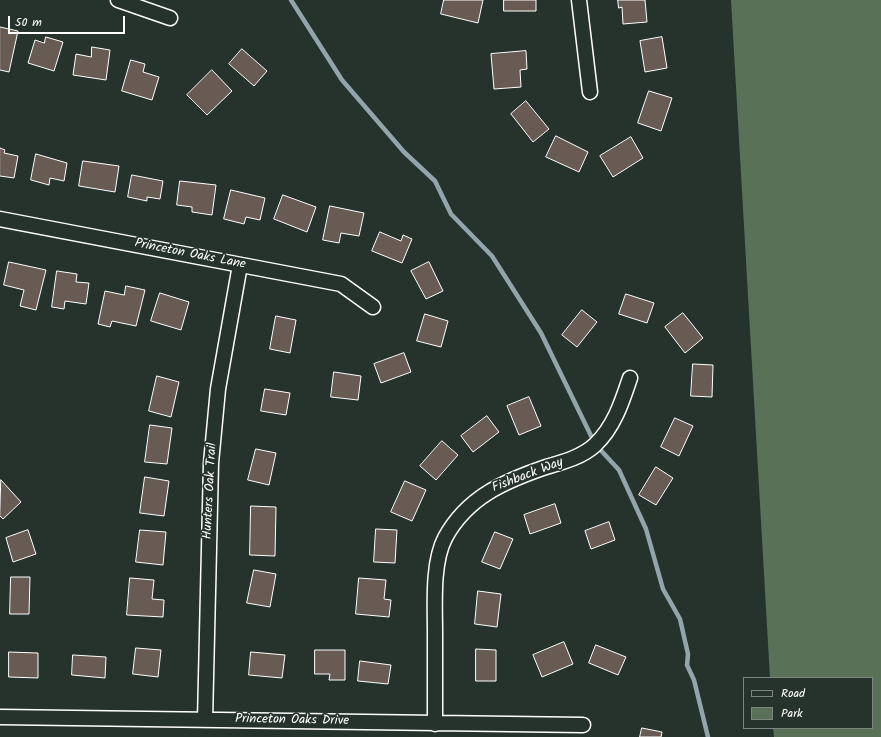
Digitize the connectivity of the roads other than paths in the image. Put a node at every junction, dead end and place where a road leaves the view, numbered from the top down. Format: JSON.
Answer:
{"nodes":[{"id":1,"x":118,"y":0,"type":"edge"},
{"id":2,"x":579,"y":0,"type":"edge"},
{"id":3,"x":170,"y":18,"type":"dead end"},
{"id":4,"x":590,"y":92,"type":"dead end"},
{"id":5,"x":0,"y":219,"type":"edge"},
{"id":6,"x":240,"y":265,"type":"junction"},
{"id":7,"x":373,"y":307,"type":"dead end"},
{"id":8,"x":630,"y":378,"type":"dead end"},
{"id":9,"x":0,"y":717,"type":"edge"},
{"id":10,"x":205,"y":720,"type":"junction"},
{"id":11,"x":435,"y":724,"type":"junction"},
{"id":12,"x":583,"y":725,"type":"dead end"}],
"edges":[{"from":1,"to":3,"type":"street"},
{"from":2,"to":4,"type":"street"},
{"from":5,"to":6,"type":"street","name":"Princeton Oaks Lane"},
{"from":6,"to":7,"type":"street","name":"Princeton Oaks Lane"},
{"from":6,"to":10,"type":"street","name":"Hunters Oak Trail"},
{"from":8,"to":11,"type":"street","name":"Fishback Way"},
{"from":9,"to":10,"type":"street","name":"Princeton Oaks Drive"},
{"from":10,"to":11,"type":"street","name":"Princeton Oaks Drive"},
{"from":11,"to":12,"type":"street","name":"Princeton Oaks Drive"}]}
